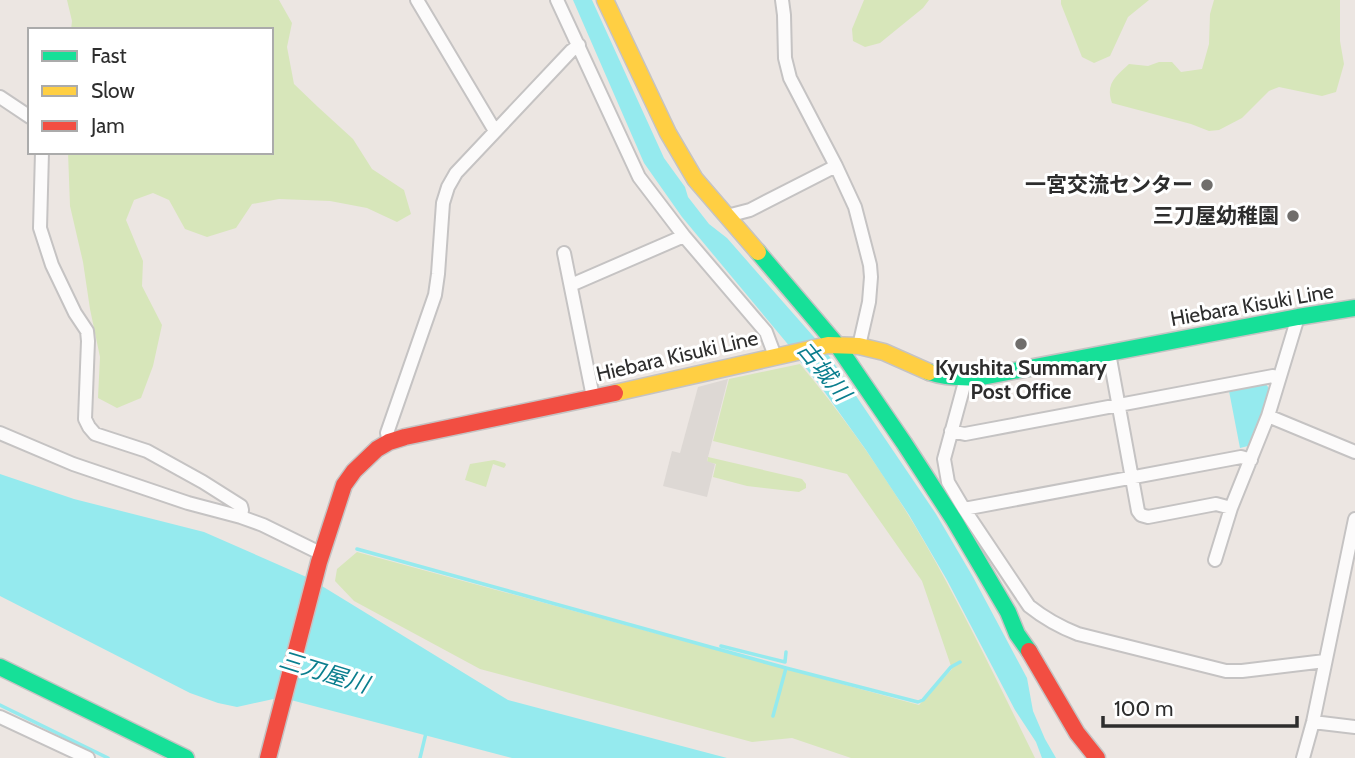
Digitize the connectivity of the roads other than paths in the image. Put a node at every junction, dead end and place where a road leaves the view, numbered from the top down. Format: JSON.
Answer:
{"nodes":[{"id":1,"x":418,"y":0,"type":"edge"},
{"id":2,"x":605,"y":0,"type":"edge"},
{"id":3,"x":782,"y":0,"type":"edge"},
{"id":4,"x":560,"y":1,"type":"edge"},
{"id":5,"x":579,"y":45,"type":"junction"},
{"id":6,"x":0,"y":97,"type":"edge"},
{"id":7,"x":28,"y":116,"type":"edge"},
{"id":8,"x":495,"y":131,"type":"junction"},
{"id":9,"x":42,"y":154,"type":"edge"},
{"id":10,"x":836,"y":166,"type":"junction"},
{"id":11,"x":727,"y":216,"type":"junction"},
{"id":12,"x":684,"y":236,"type":"junction"},
{"id":13,"x":564,"y":253,"type":"dead end"},
{"id":14,"x":570,"y":285,"type":"junction"},
{"id":15,"x":1355,"y":308,"type":"edge"},
{"id":16,"x":1297,"y":317,"type":"junction"},
{"id":17,"x":833,"y":345,"type":"junction"},
{"id":18,"x":859,"y":346,"type":"junction"},
{"id":19,"x":1109,"y":353,"type":"junction"},
{"id":20,"x":781,"y":354,"type":"junction"},
{"id":21,"x":966,"y":378,"type":"junction"},
{"id":22,"x":1279,"y":378,"type":"junction"},
{"id":23,"x":593,"y":397,"type":"junction"},
{"id":24,"x":1118,"y":405,"type":"junction"},
{"id":25,"x":1268,"y":416,"type":"junction"},
{"id":26,"x":951,"y":430,"type":"junction"},
{"id":27,"x":0,"y":433,"type":"edge"},
{"id":28,"x":389,"y":442,"type":"junction"},
{"id":29,"x":1355,"y":452,"type":"edge"},
{"id":30,"x":1251,"y":460,"type":"junction"},
{"id":31,"x":1131,"y":477,"type":"junction"},
{"id":32,"x":1231,"y":508,"type":"junction"},
{"id":33,"x":964,"y":509,"type":"junction"},
{"id":34,"x":241,"y":517,"type":"junction"},
{"id":35,"x":1355,"y":519,"type":"edge"},
{"id":36,"x":320,"y":558,"type":"junction"},
{"id":37,"x":1214,"y":560,"type":"dead end"},
{"id":38,"x":1325,"y":661,"type":"junction"},
{"id":39,"x":0,"y":667,"type":"edge"},
{"id":40,"x":0,"y":717,"type":"edge"},
{"id":41,"x":1313,"y":722,"type":"junction"},
{"id":42,"x":1355,"y":727,"type":"edge"},
{"id":43,"x":88,"y":758,"type":"edge"},
{"id":44,"x":186,"y":758,"type":"edge"},
{"id":45,"x":268,"y":758,"type":"edge"},
{"id":46,"x":1097,"y":758,"type":"edge"},
{"id":47,"x":1303,"y":758,"type":"edge"}],
"edges":[{"from":1,"to":8,"type":"street"},
{"from":2,"to":11,"type":"main road"},
{"from":3,"to":10,"type":"street"},
{"from":4,"to":5,"type":"street"},
{"from":5,"to":8,"type":"street"},
{"from":5,"to":12,"type":"street"},
{"from":6,"to":7,"type":"street"},
{"from":8,"to":28,"type":"street"},
{"from":9,"to":34,"type":"street"},
{"from":10,"to":11,"type":"street"},
{"from":10,"to":18,"type":"street"},
{"from":11,"to":17,"type":"main road"},
{"from":12,"to":14,"type":"street"},
{"from":12,"to":20,"type":"street"},
{"from":13,"to":14,"type":"street"},
{"from":14,"to":23,"type":"street"},
{"from":15,"to":16,"type":"main road","name":"Hiebara Kisuki Line"},
{"from":16,"to":19,"type":"main road","name":"Hiebara Kisuki Line"},
{"from":16,"to":22,"type":"street"},
{"from":17,"to":18,"type":"main road","name":"Hiebara Kisuki Line"},
{"from":17,"to":20,"type":"main road","name":"Hiebara Kisuki Line"},
{"from":17,"to":46,"type":"main road"},
{"from":18,"to":21,"type":"main road","name":"Hiebara Kisuki Line"},
{"from":19,"to":21,"type":"main road","name":"Hiebara Kisuki Line"},
{"from":19,"to":24,"type":"street"},
{"from":20,"to":23,"type":"main road","name":"Hiebara Kisuki Line"},
{"from":21,"to":26,"type":"street"},
{"from":22,"to":24,"type":"street"},
{"from":22,"to":25,"type":"street"},
{"from":23,"to":28,"type":"main road","name":"Hiebara Kisuki Line"},
{"from":24,"to":26,"type":"street"},
{"from":24,"to":31,"type":"street"},
{"from":25,"to":29,"type":"street"},
{"from":25,"to":30,"type":"street"},
{"from":26,"to":33,"type":"street"},
{"from":27,"to":34,"type":"street"},
{"from":28,"to":36,"type":"main road","name":"Hiebara Kisuki Line"},
{"from":30,"to":31,"type":"street"},
{"from":30,"to":32,"type":"street"},
{"from":31,"to":32,"type":"street"},
{"from":31,"to":33,"type":"street"},
{"from":32,"to":37,"type":"street"},
{"from":33,"to":38,"type":"street"},
{"from":34,"to":36,"type":"street"},
{"from":35,"to":38,"type":"street"},
{"from":36,"to":45,"type":"main road","name":"Hiebara Kisuki Line"},
{"from":38,"to":41,"type":"street"},
{"from":39,"to":44,"type":"main road"},
{"from":40,"to":43,"type":"street"},
{"from":41,"to":42,"type":"street"},
{"from":41,"to":47,"type":"street"}]}
